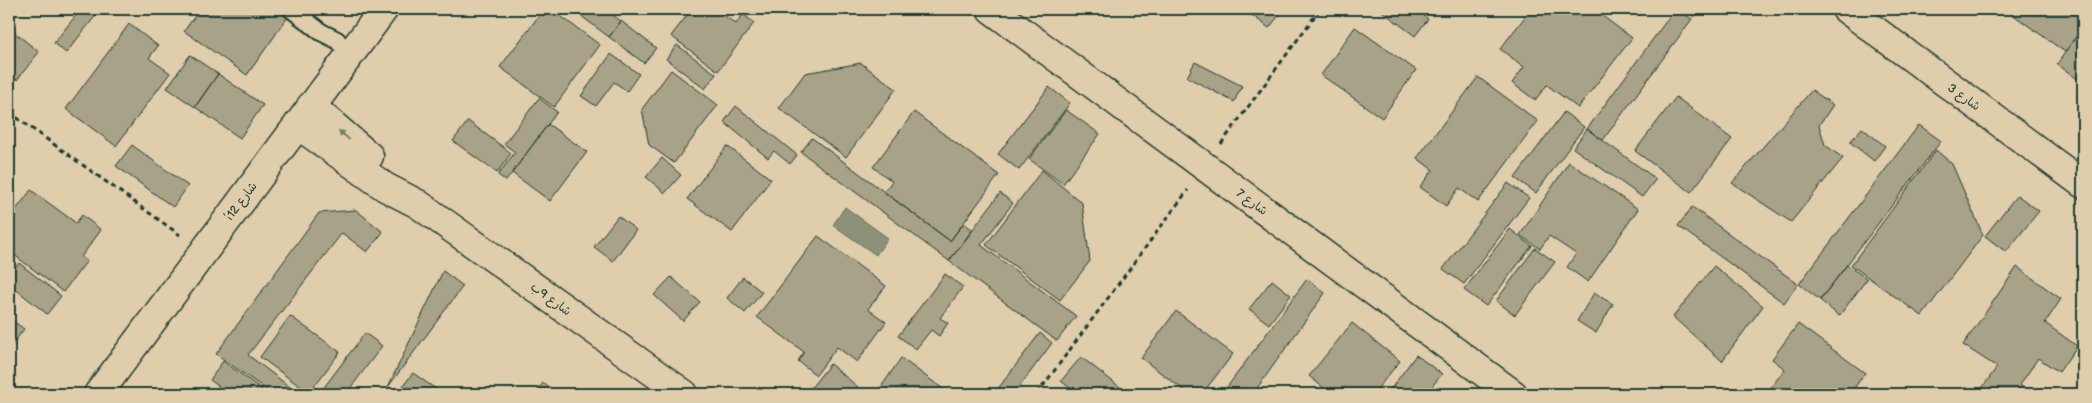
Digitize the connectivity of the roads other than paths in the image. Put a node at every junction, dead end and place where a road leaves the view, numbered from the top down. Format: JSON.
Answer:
{"nodes":[{"id":1,"x":291,"y":9,"type":"edge"},
{"id":2,"x":384,"y":9,"type":"edge"},
{"id":3,"x":991,"y":9,"type":"edge"},
{"id":4,"x":1846,"y":9,"type":"edge"},
{"id":5,"x":350,"y":55,"type":"junction"},
{"id":6,"x":304,"y":116,"type":"junction"},
{"id":7,"x":2083,"y":184,"type":"edge"},
{"id":8,"x":98,"y":394,"type":"edge"},
{"id":9,"x":684,"y":394,"type":"edge"},
{"id":10,"x":1513,"y":394,"type":"edge"}],
"edges":[{"from":1,"to":5,"type":"lane"},
{"from":2,"to":5,"type":"street","name":"شارع 12أ"},
{"from":3,"to":10,"type":"street","name":"شارع 7"},
{"from":4,"to":7,"type":"street","name":"شارع 3"},
{"from":5,"to":6,"type":"street","name":"شارع 12أ"},
{"from":6,"to":8,"type":"street","name":"شارع 12أ"},
{"from":6,"to":9,"type":"street","name":"شارع 9ب"}]}
